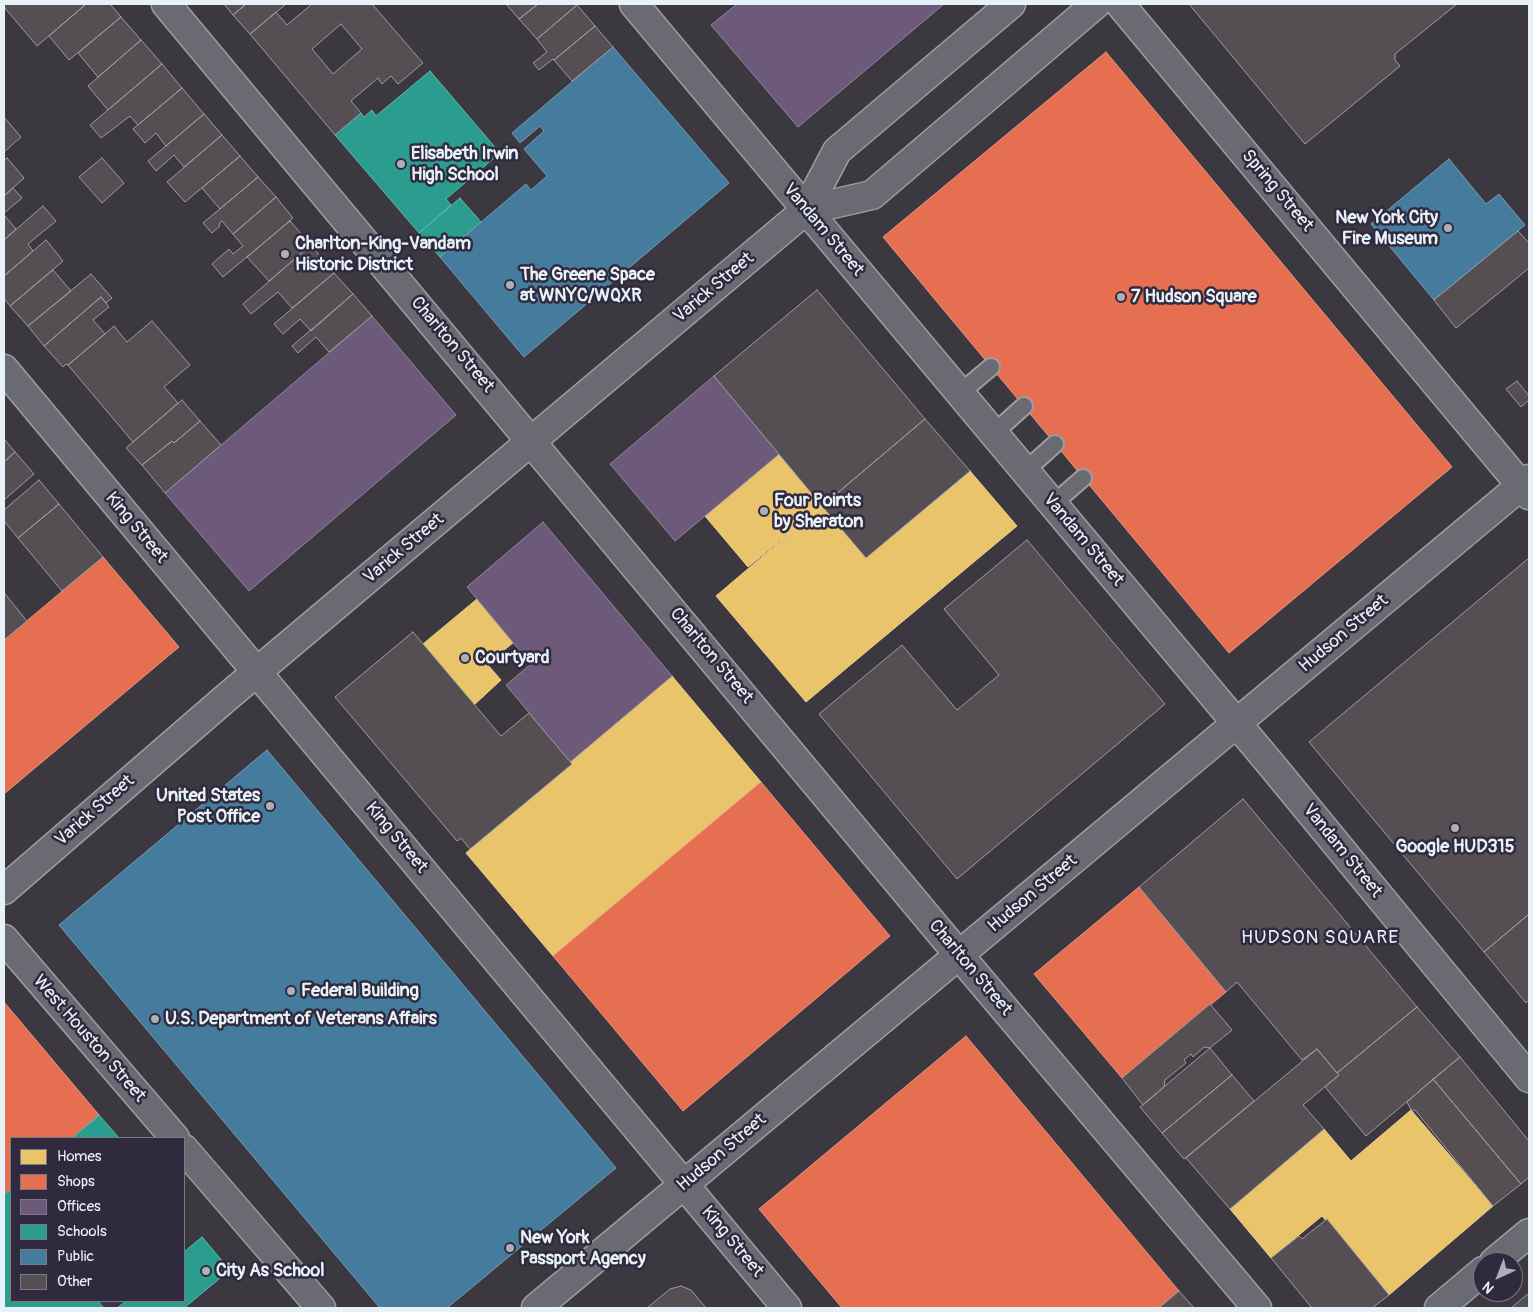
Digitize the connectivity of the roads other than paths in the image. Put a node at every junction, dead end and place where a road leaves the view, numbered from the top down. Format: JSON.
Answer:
{"nodes":[{"id":1,"x":166,"y":4,"type":"edge"},
{"id":2,"x":634,"y":4,"type":"edge"},
{"id":3,"x":1011,"y":4,"type":"edge"},
{"id":4,"x":1096,"y":4,"type":"edge"},
{"id":5,"x":1120,"y":4,"type":"edge"},
{"id":6,"x":806,"y":210,"type":"junction"},
{"id":7,"x":991,"y":367,"type":"dead end"},
{"id":8,"x":4,"y":369,"type":"edge"},
{"id":9,"x":960,"y":393,"type":"junction"},
{"id":10,"x":1024,"y":406,"type":"dead end"},
{"id":11,"x":993,"y":434,"type":"junction"},
{"id":12,"x":532,"y":442,"type":"junction"},
{"id":13,"x":1055,"y":444,"type":"dead end"},
{"id":14,"x":1025,"y":471,"type":"junction"},
{"id":15,"x":1083,"y":478,"type":"dead end"},
{"id":16,"x":1527,"y":486,"type":"edge"},
{"id":17,"x":1053,"y":504,"type":"junction"},
{"id":18,"x":257,"y":672,"type":"junction"},
{"id":19,"x":1236,"y":724,"type":"junction"},
{"id":20,"x":4,"y":890,"type":"edge"},
{"id":21,"x":4,"y":939,"type":"edge"},
{"id":22,"x":959,"y":955,"type":"junction"},
{"id":23,"x":1529,"y":1078,"type":"edge"},
{"id":24,"x":174,"y":1137,"type":"edge"},
{"id":25,"x":185,"y":1150,"type":"edge"},
{"id":26,"x":684,"y":1185,"type":"junction"},
{"id":27,"x":1529,"y":1233,"type":"edge"},
{"id":28,"x":1506,"y":1252,"type":"edge"},
{"id":29,"x":1473,"y":1279,"type":"edge"},
{"id":30,"x":321,"y":1308,"type":"edge"},
{"id":31,"x":536,"y":1308,"type":"edge"},
{"id":32,"x":787,"y":1308,"type":"edge"},
{"id":33,"x":1257,"y":1308,"type":"edge"},
{"id":34,"x":1439,"y":1308,"type":"edge"}],
"edges":[{"from":1,"to":12,"type":"street","name":"Charlton Street"},
{"from":2,"to":6,"type":"street","name":"Vandam Street"},
{"from":3,"to":6,"type":"street","name":"Varick Street"},
{"from":4,"to":6,"type":"street","name":"Varick Street"},
{"from":5,"to":16,"type":"street","name":"Spring Street"},
{"from":6,"to":9,"type":"street","name":"Vandam Street"},
{"from":6,"to":12,"type":"street","name":"Varick Street"},
{"from":7,"to":9,"type":"lane"},
{"from":8,"to":18,"type":"street","name":"King Street"},
{"from":9,"to":11,"type":"street","name":"Vandam Street"},
{"from":10,"to":11,"type":"lane"},
{"from":11,"to":14,"type":"street","name":"Vandam Street"},
{"from":12,"to":18,"type":"street","name":"Varick Street"},
{"from":12,"to":22,"type":"street","name":"Charlton Street"},
{"from":13,"to":14,"type":"lane"},
{"from":14,"to":17,"type":"street","name":"Vandam Street"},
{"from":15,"to":17,"type":"lane"},
{"from":16,"to":19,"type":"street","name":"Hudson Street"},
{"from":17,"to":19,"type":"street","name":"Vandam Street"},
{"from":18,"to":20,"type":"street","name":"Varick Street"},
{"from":18,"to":26,"type":"street","name":"King Street"},
{"from":19,"to":22,"type":"street","name":"Hudson Street"},
{"from":19,"to":23,"type":"street","name":"Vandam Street"},
{"from":21,"to":24,"type":"street","name":"West Houston Street"},
{"from":22,"to":26,"type":"street","name":"Hudson Street"},
{"from":22,"to":33,"type":"street","name":"Charlton Street"},
{"from":25,"to":30,"type":"street"},
{"from":26,"to":31,"type":"street","name":"Hudson Street"},
{"from":26,"to":32,"type":"street","name":"King Street"},
{"from":27,"to":28,"type":"street"},
{"from":29,"to":34,"type":"street"}]}
